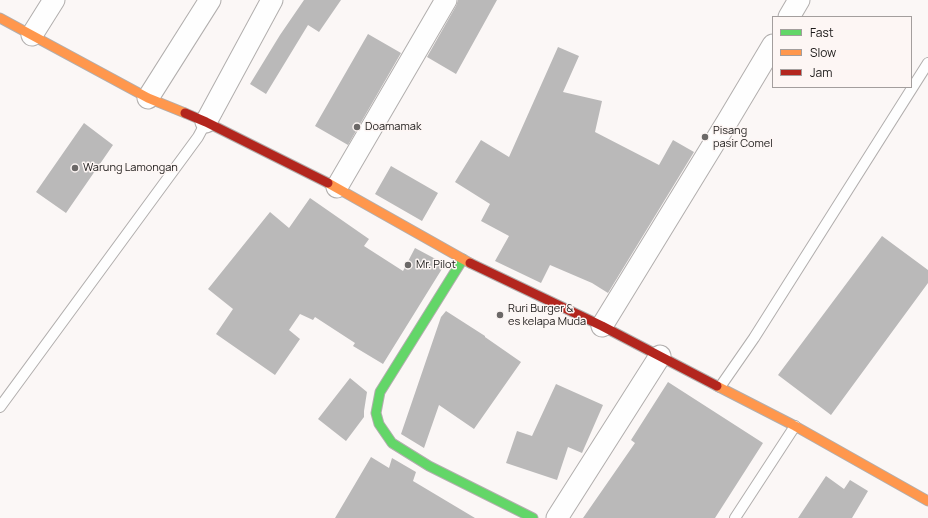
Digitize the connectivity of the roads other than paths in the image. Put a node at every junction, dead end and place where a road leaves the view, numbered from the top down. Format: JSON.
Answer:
{"nodes":[{"id":1,"x":54,"y":0,"type":"edge"},
{"id":2,"x":210,"y":0,"type":"edge"},
{"id":3,"x":272,"y":0,"type":"edge"},
{"id":4,"x":446,"y":0,"type":"edge"},
{"id":5,"x":799,"y":0,"type":"edge"},
{"id":6,"x":790,"y":16,"type":"edge"},
{"id":7,"x":0,"y":18,"type":"edge"},
{"id":8,"x":32,"y":35,"type":"junction"},
{"id":9,"x":772,"y":47,"type":"edge"},
{"id":10,"x":928,"y":63,"type":"edge"},
{"id":11,"x":148,"y":98,"type":"junction"},
{"id":12,"x":206,"y":122,"type":"junction"},
{"id":13,"x":337,"y":187,"type":"junction"},
{"id":14,"x":463,"y":258,"type":"junction"},
{"id":15,"x":602,"y":326,"type":"junction"},
{"id":16,"x":660,"y":356,"type":"junction"},
{"id":17,"x":720,"y":387,"type":"junction"},
{"id":18,"x":0,"y":407,"type":"edge"},
{"id":19,"x":795,"y":426,"type":"junction"},
{"id":20,"x":928,"y":501,"type":"edge"},
{"id":21,"x":533,"y":518,"type":"edge"},
{"id":22,"x":556,"y":518,"type":"edge"},
{"id":23,"x":735,"y":518,"type":"edge"}],
"edges":[{"from":1,"to":8,"type":"street"},
{"from":2,"to":11,"type":"street"},
{"from":3,"to":12,"type":"street"},
{"from":4,"to":13,"type":"street"},
{"from":5,"to":6,"type":"street"},
{"from":7,"to":8,"type":"main road"},
{"from":8,"to":11,"type":"main road"},
{"from":9,"to":15,"type":"street"},
{"from":10,"to":17,"type":"lane"},
{"from":11,"to":12,"type":"main road"},
{"from":12,"to":13,"type":"main road"},
{"from":12,"to":18,"type":"lane"},
{"from":13,"to":14,"type":"main road"},
{"from":14,"to":15,"type":"main road"},
{"from":14,"to":21,"type":"main road"},
{"from":15,"to":16,"type":"main road"},
{"from":16,"to":17,"type":"main road"},
{"from":16,"to":22,"type":"street"},
{"from":17,"to":19,"type":"main road"},
{"from":19,"to":20,"type":"main road"},
{"from":19,"to":23,"type":"lane"}]}
